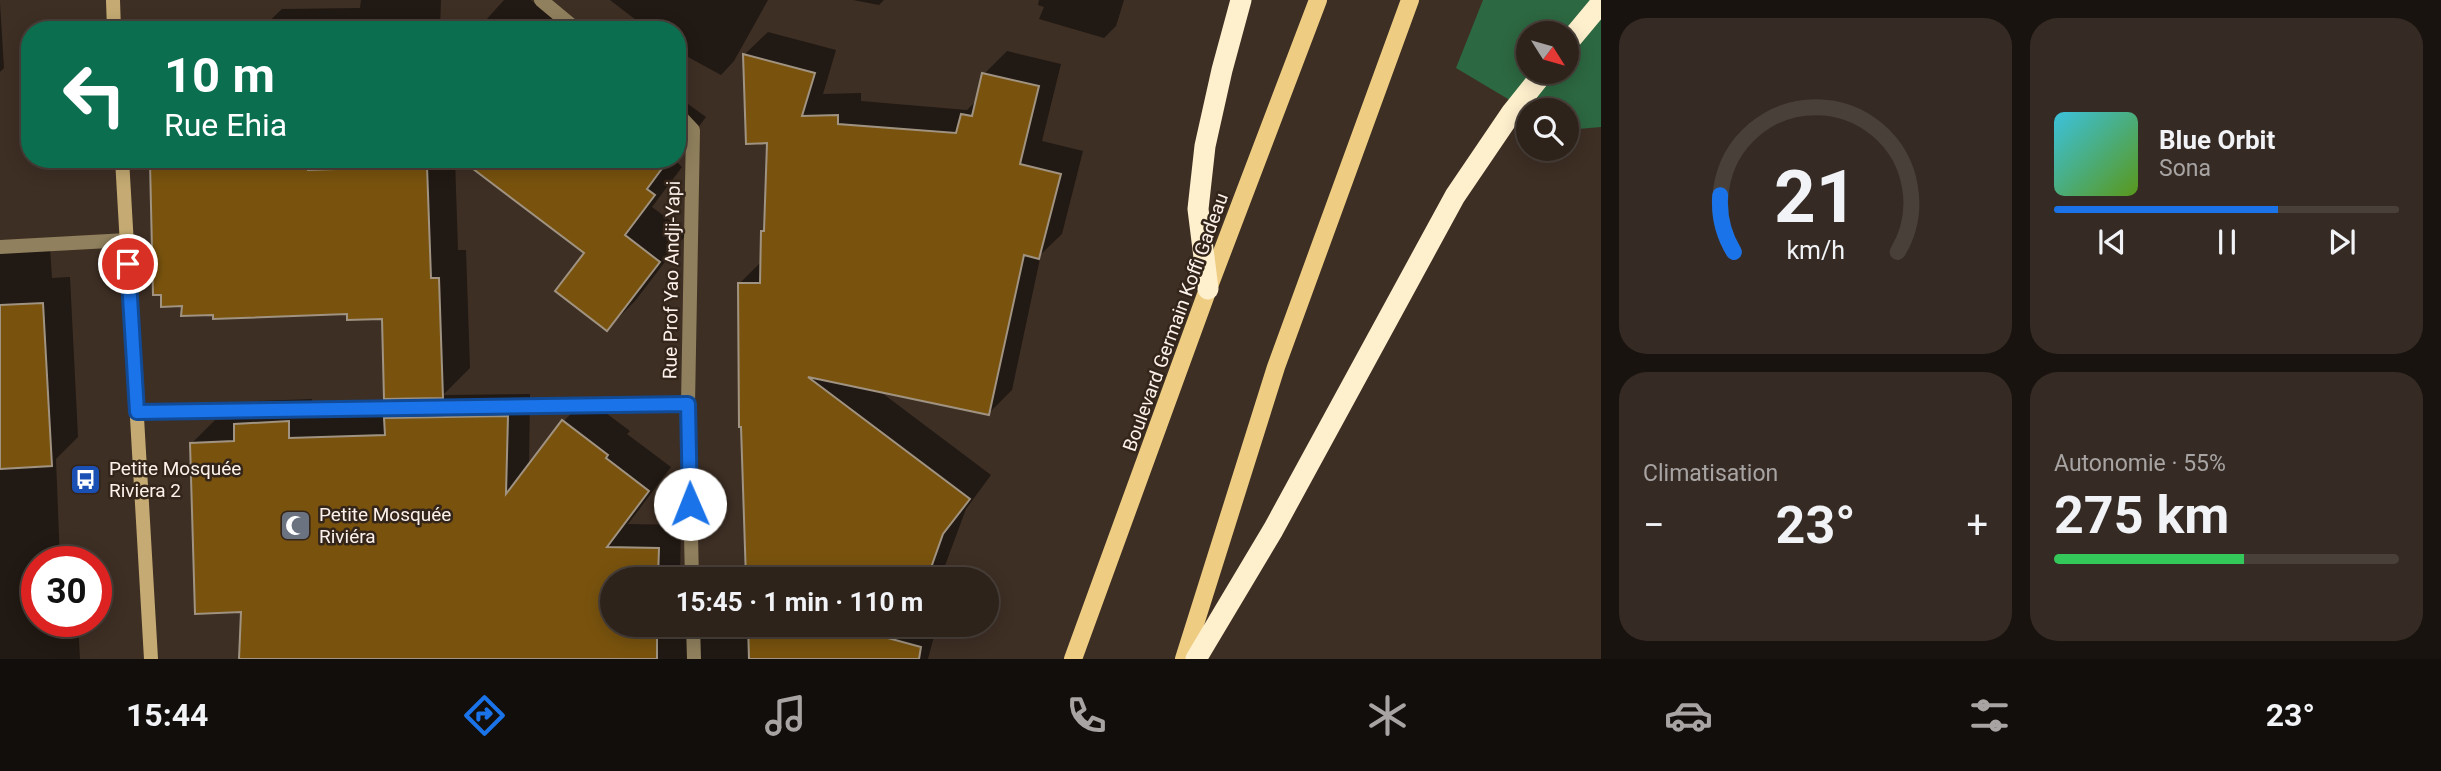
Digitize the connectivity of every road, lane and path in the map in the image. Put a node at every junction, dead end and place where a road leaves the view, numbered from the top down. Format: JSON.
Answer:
{"nodes":[{"id":1,"x":113,"y":0,"type":"edge"},
{"id":2,"x":541,"y":0,"type":"edge"},
{"id":3,"x":1241,"y":0,"type":"edge"},
{"id":4,"x":1318,"y":0,"type":"edge"},
{"id":5,"x":1410,"y":0,"type":"edge"},
{"id":6,"x":1601,"y":3,"type":"edge"},
{"id":7,"x":114,"y":21,"type":"edge"},
{"id":8,"x":567,"y":21,"type":"edge"},
{"id":9,"x":1579,"y":29,"type":"edge"},
{"id":10,"x":1534,"y":84,"type":"edge"},
{"id":11,"x":686,"y":123,"type":"edge"},
{"id":12,"x":123,"y":168,"type":"edge"},
{"id":13,"x":127,"y":240,"type":"junction"},
{"id":14,"x":0,"y":247,"type":"edge"},
{"id":15,"x":1208,"y":289,"type":"junction"},
{"id":16,"x":688,"y":404,"type":"junction"},
{"id":17,"x":137,"y":412,"type":"junction"},
{"id":18,"x":692,"y":567,"type":"edge"},
{"id":19,"x":693,"y":637,"type":"edge"},
{"id":20,"x":151,"y":659,"type":"edge"},
{"id":21,"x":694,"y":659,"type":"edge"},
{"id":22,"x":1073,"y":659,"type":"edge"},
{"id":23,"x":1184,"y":659,"type":"edge"},
{"id":24,"x":1196,"y":659,"type":"edge"}],
"edges":[{"from":1,"to":7,"type":"street"},
{"from":2,"to":8,"type":"street"},
{"from":3,"to":15,"type":"highway"},
{"from":4,"to":15,"type":"main road","name":"Boulevard Germain Koffi Gadeau"},
{"from":5,"to":23,"type":"main road"},
{"from":6,"to":9,"type":"highway"},
{"from":10,"to":24,"type":"highway"},
{"from":11,"to":16,"type":"street","name":"Rue Prof Yao Andji-Yapi"},
{"from":12,"to":13,"type":"street"},
{"from":13,"to":14,"type":"street"},
{"from":13,"to":17,"type":"street"},
{"from":15,"to":22,"type":"main road","name":"Boulevard Germain Koffi Gadeau"},
{"from":16,"to":17,"type":"street"},
{"from":16,"to":18,"type":"street","name":"Rue Prof Yao Andji-Yapi"},
{"from":17,"to":20,"type":"street"},
{"from":19,"to":21,"type":"street"}]}
